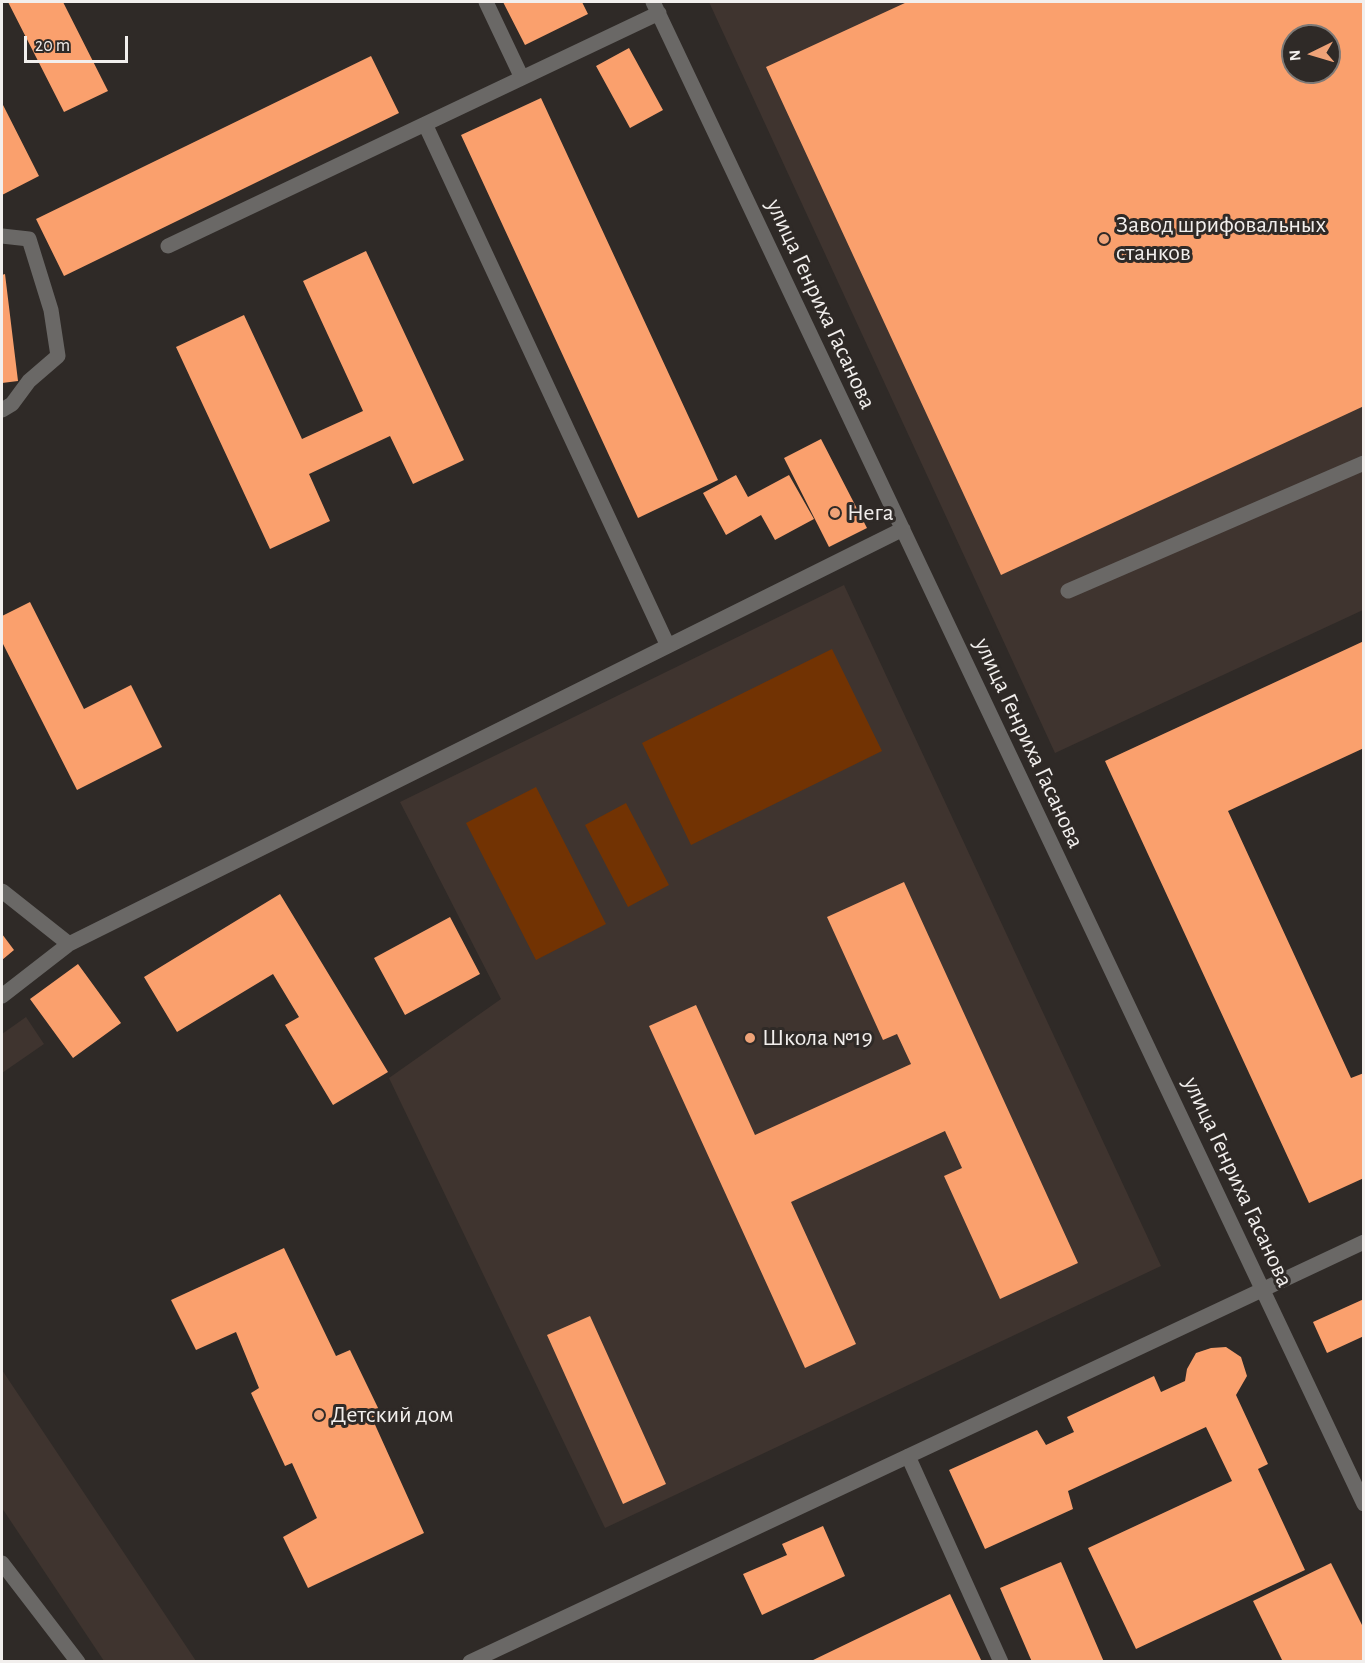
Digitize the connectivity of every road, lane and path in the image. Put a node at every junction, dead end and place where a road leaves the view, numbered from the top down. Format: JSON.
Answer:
{"nodes":[{"id":1,"x":486,"y":2,"type":"edge"},
{"id":2,"x":656,"y":7,"type":"edge"},
{"id":3,"x":522,"y":78,"type":"junction"},
{"id":4,"x":425,"y":124,"type":"junction"},
{"id":5,"x":2,"y":236,"type":"edge"},
{"id":6,"x":168,"y":246,"type":"dead end"},
{"id":7,"x":2,"y":410,"type":"edge"},
{"id":8,"x":1364,"y":463,"type":"edge"},
{"id":9,"x":903,"y":529,"type":"junction"},
{"id":10,"x":1068,"y":591,"type":"dead end"},
{"id":11,"x":668,"y":646,"type":"junction"},
{"id":12,"x":2,"y":891,"type":"edge"},
{"id":13,"x":69,"y":944,"type":"junction"},
{"id":14,"x":2,"y":996,"type":"edge"},
{"id":15,"x":1364,"y":1242,"type":"edge"},
{"id":16,"x":1264,"y":1289,"type":"junction"},
{"id":17,"x":908,"y":1456,"type":"junction"},
{"id":18,"x":1364,"y":1504,"type":"edge"},
{"id":19,"x":2,"y":1563,"type":"edge"},
{"id":20,"x":78,"y":1662,"type":"edge"},
{"id":21,"x":470,"y":1662,"type":"edge"},
{"id":22,"x":1001,"y":1662,"type":"edge"}],
"edges":[{"from":1,"to":3,"type":"street"},
{"from":2,"to":3,"type":"street"},
{"from":2,"to":9,"type":"street","name":"улица Генриха Гасанова"},
{"from":3,"to":4,"type":"street"},
{"from":4,"to":6,"type":"street"},
{"from":4,"to":11,"type":"street"},
{"from":5,"to":7,"type":"street"},
{"from":8,"to":10,"type":"street"},
{"from":9,"to":11,"type":"street"},
{"from":9,"to":16,"type":"street","name":"улица Генриха Гасанова"},
{"from":11,"to":13,"type":"street"},
{"from":12,"to":13,"type":"street"},
{"from":13,"to":14,"type":"street"},
{"from":15,"to":16,"type":"street"},
{"from":16,"to":17,"type":"street"},
{"from":16,"to":18,"type":"street","name":"улица Генриха Гасанова"},
{"from":17,"to":21,"type":"street"},
{"from":17,"to":22,"type":"street"},
{"from":19,"to":20,"type":"street"}]}
